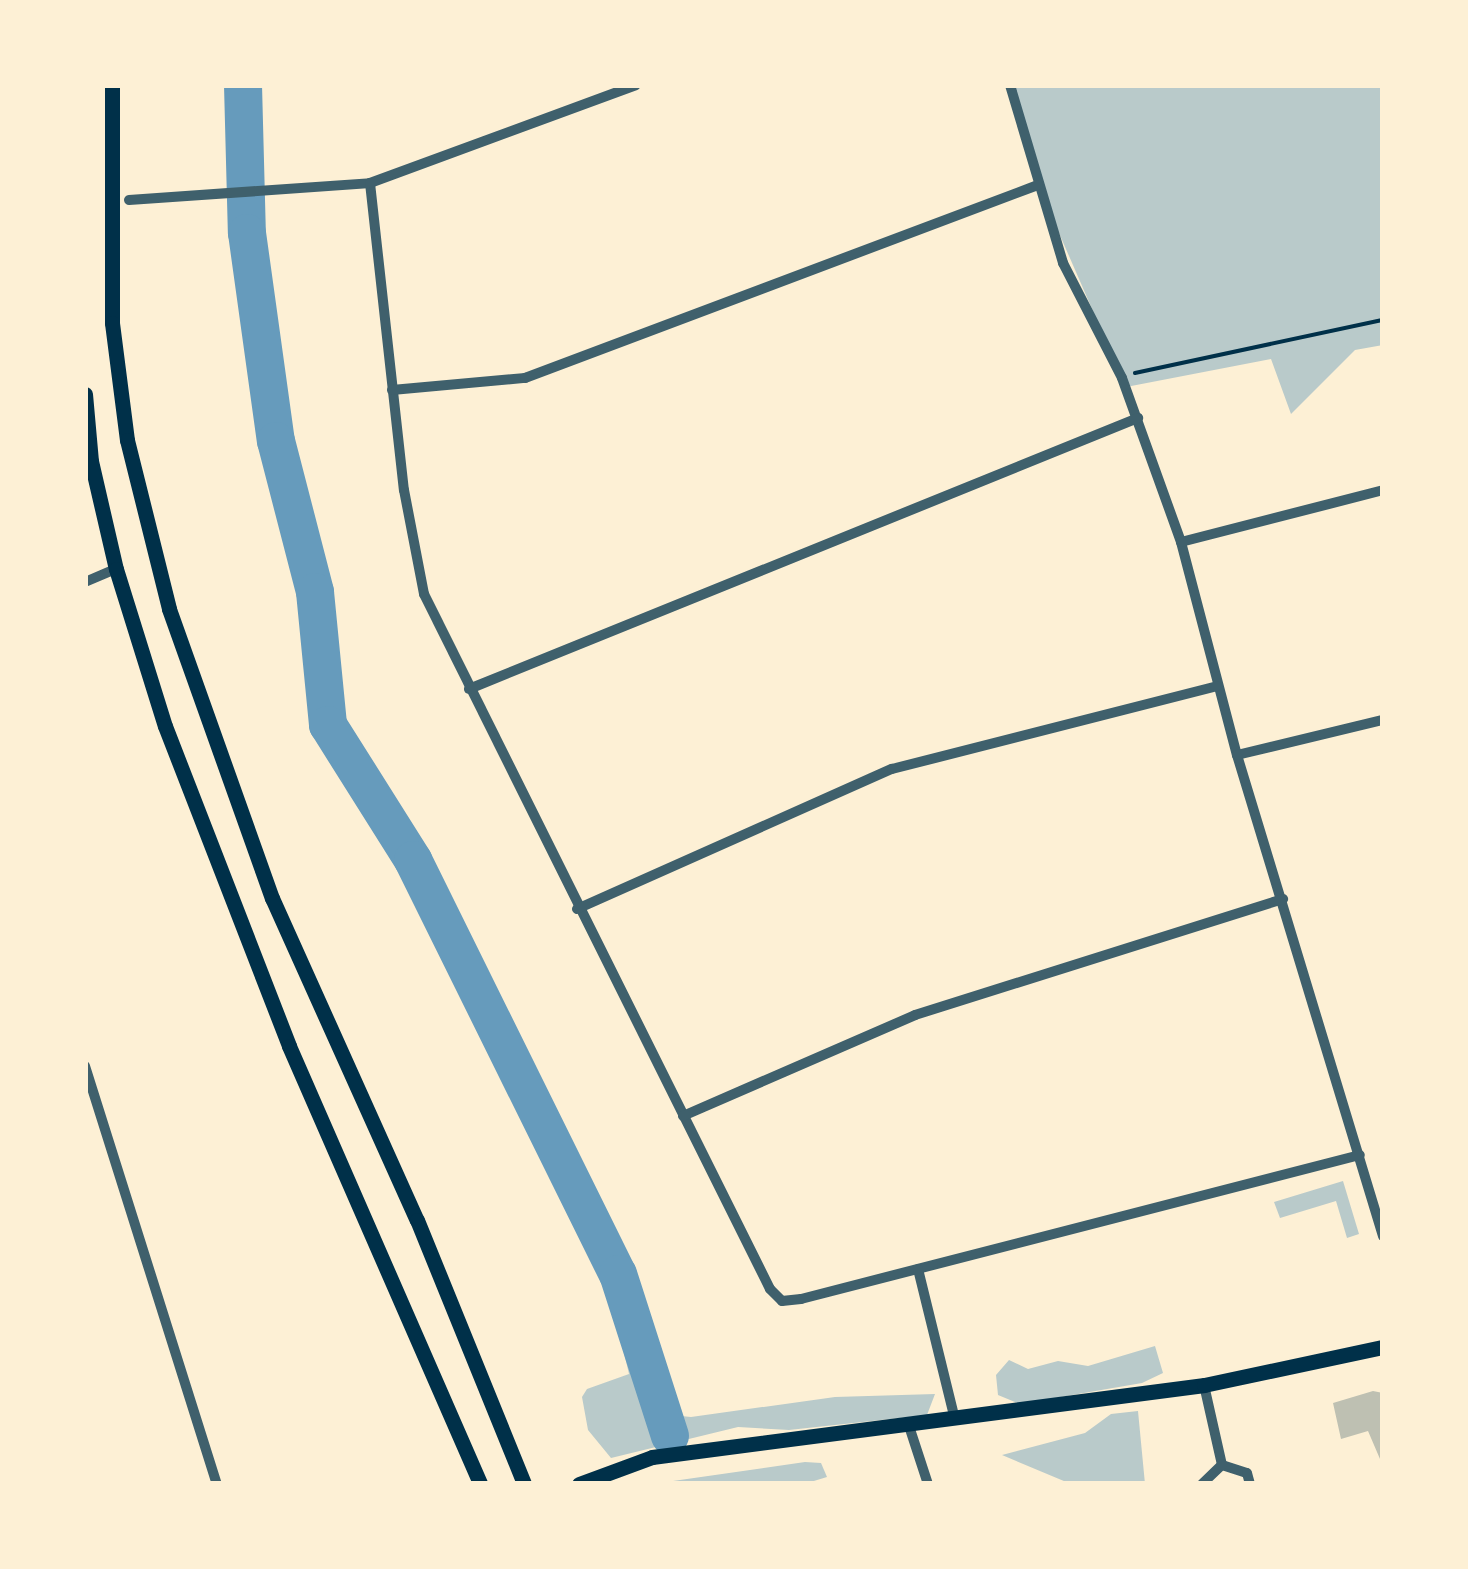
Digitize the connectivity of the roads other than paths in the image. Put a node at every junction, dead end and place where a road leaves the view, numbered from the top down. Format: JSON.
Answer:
{"nodes":[{"id":1,"x":112,"y":85,"type":"edge"},
{"id":2,"x":636,"y":85,"type":"edge"},
{"id":3,"x":1010,"y":85,"type":"edge"},
{"id":4,"x":370,"y":183,"type":"junction"},
{"id":5,"x":1038,"y":185,"type":"junction"},
{"id":6,"x":129,"y":200,"type":"dead end"},
{"id":7,"x":392,"y":390,"type":"junction"},
{"id":8,"x":85,"y":394,"type":"edge"},
{"id":9,"x":1138,"y":418,"type":"junction"},
{"id":10,"x":1383,"y":490,"type":"edge"},
{"id":11,"x":1182,"y":542,"type":"junction"},
{"id":12,"x":116,"y":569,"type":"junction"},
{"id":13,"x":85,"y":582,"type":"edge"},
{"id":14,"x":1217,"y":686,"type":"junction"},
{"id":15,"x":469,"y":690,"type":"junction"},
{"id":16,"x":1383,"y":720,"type":"edge"},
{"id":17,"x":1237,"y":755,"type":"junction"},
{"id":18,"x":1283,"y":899,"type":"junction"},
{"id":19,"x":576,"y":908,"type":"junction"},
{"id":20,"x":85,"y":1066,"type":"edge"},
{"id":21,"x":682,"y":1116,"type":"junction"},
{"id":22,"x":1360,"y":1155,"type":"junction"},
{"id":23,"x":1383,"y":1236,"type":"edge"},
{"id":24,"x":918,"y":1269,"type":"junction"},
{"id":25,"x":1383,"y":1347,"type":"edge"},
{"id":26,"x":1204,"y":1385,"type":"junction"},
{"id":27,"x":955,"y":1420,"type":"junction"},
{"id":28,"x":909,"y":1426,"type":"junction"},
{"id":29,"x":1222,"y":1465,"type":"junction"},
{"id":30,"x":217,"y":1484,"type":"edge"},
{"id":31,"x":480,"y":1484,"type":"edge"},
{"id":32,"x":524,"y":1484,"type":"edge"},
{"id":33,"x":579,"y":1484,"type":"edge"},
{"id":34,"x":928,"y":1484,"type":"edge"},
{"id":35,"x":1202,"y":1484,"type":"edge"},
{"id":36,"x":1250,"y":1484,"type":"edge"}],
"edges":[{"from":1,"to":32,"type":"main road"},
{"from":2,"to":4,"type":"street"},
{"from":3,"to":5,"type":"street"},
{"from":4,"to":6,"type":"street"},
{"from":4,"to":7,"type":"street"},
{"from":5,"to":7,"type":"street"},
{"from":5,"to":9,"type":"street"},
{"from":7,"to":15,"type":"street"},
{"from":8,"to":12,"type":"main road"},
{"from":9,"to":11,"type":"street"},
{"from":9,"to":15,"type":"street"},
{"from":10,"to":11,"type":"street"},
{"from":11,"to":14,"type":"street"},
{"from":12,"to":13,"type":"street"},
{"from":12,"to":31,"type":"main road"},
{"from":14,"to":17,"type":"street"},
{"from":14,"to":19,"type":"street"},
{"from":15,"to":19,"type":"street"},
{"from":16,"to":17,"type":"street"},
{"from":17,"to":18,"type":"street"},
{"from":18,"to":21,"type":"street"},
{"from":18,"to":22,"type":"street"},
{"from":19,"to":21,"type":"street"},
{"from":20,"to":30,"type":"street"},
{"from":21,"to":24,"type":"street"},
{"from":22,"to":23,"type":"street"},
{"from":22,"to":24,"type":"street"},
{"from":24,"to":27,"type":"street"},
{"from":25,"to":26,"type":"main road"},
{"from":26,"to":27,"type":"main road"},
{"from":26,"to":29,"type":"street"},
{"from":27,"to":28,"type":"main road"},
{"from":28,"to":33,"type":"main road"},
{"from":28,"to":34,"type":"street"},
{"from":29,"to":35,"type":"street"},
{"from":29,"to":36,"type":"street"}]}
